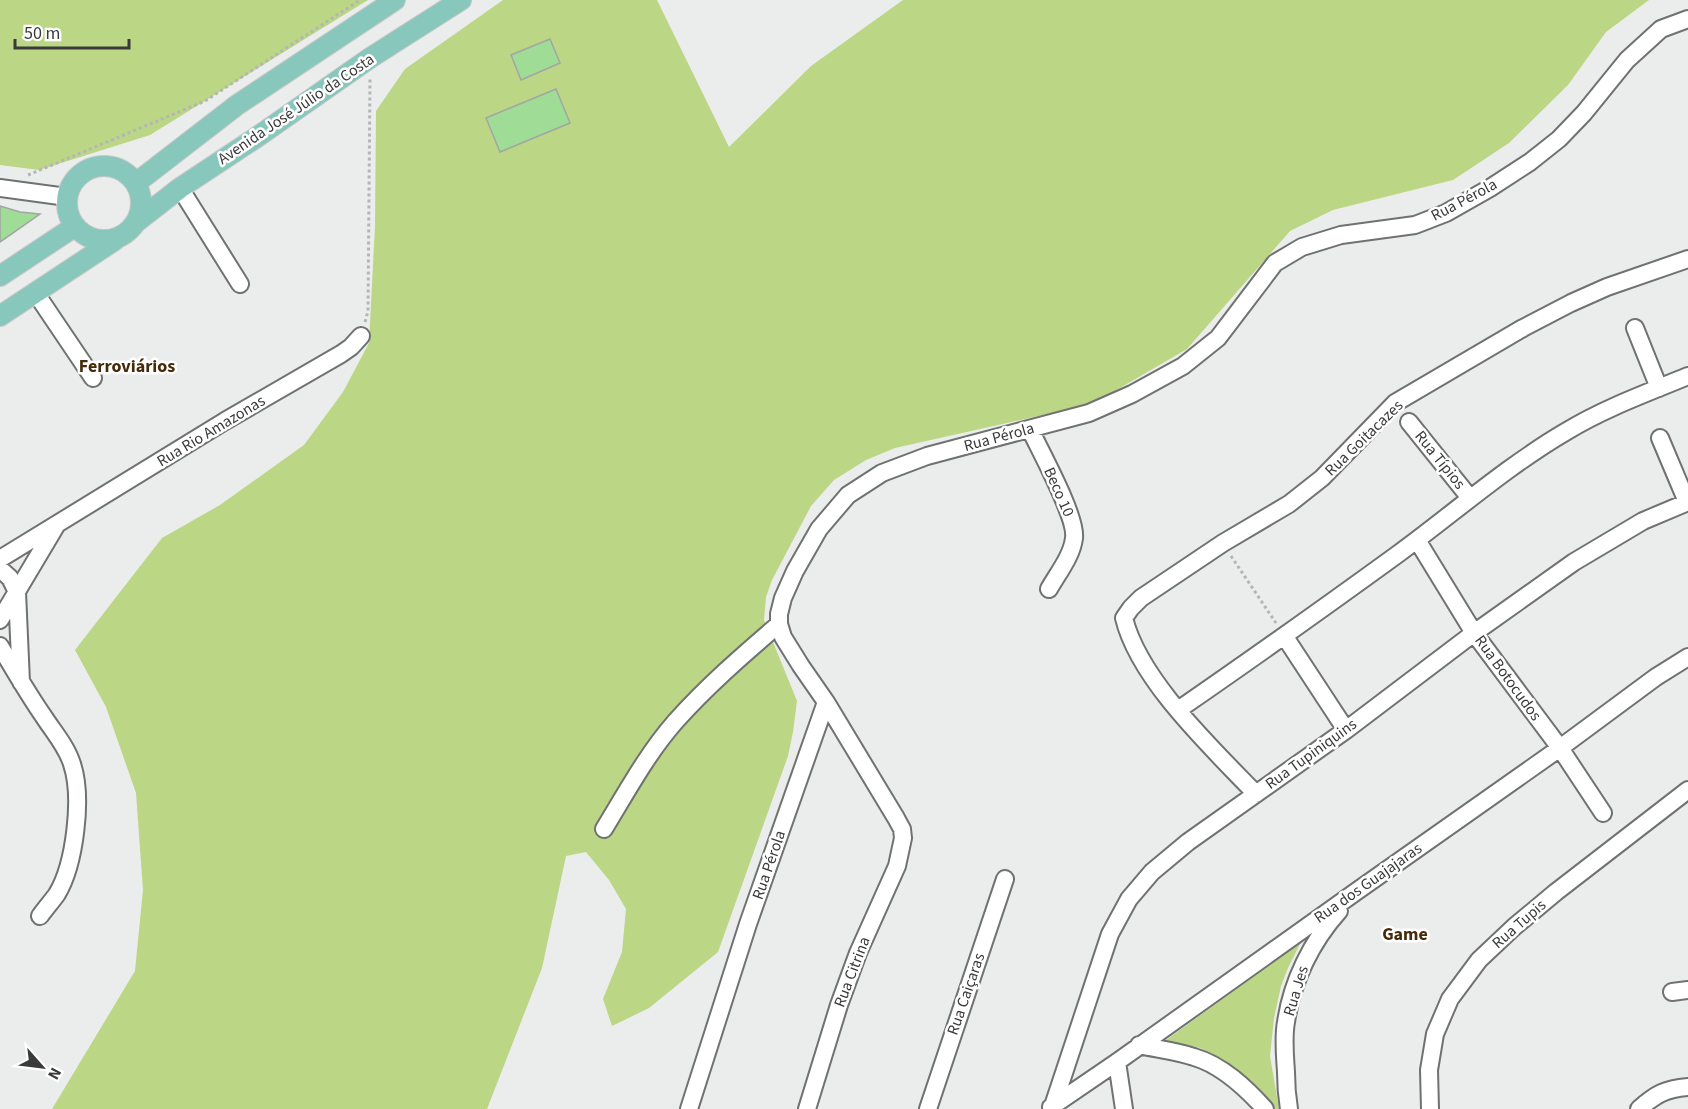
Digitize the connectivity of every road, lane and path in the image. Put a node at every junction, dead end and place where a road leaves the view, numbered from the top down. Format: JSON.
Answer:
{"nodes":[{"id":1,"x":360,"y":0,"type":"edge"},
{"id":2,"x":395,"y":0,"type":"edge"},
{"id":3,"x":461,"y":0,"type":"edge"},
{"id":4,"x":1688,"y":19,"type":"edge"},
{"id":5,"x":370,"y":58,"type":"junction"},
{"id":6,"x":19,"y":179,"type":"dead end"},
{"id":7,"x":136,"y":183,"type":"junction"},
{"id":8,"x":0,"y":188,"type":"edge"},
{"id":9,"x":180,"y":188,"type":"junction"},
{"id":10,"x":67,"y":197,"type":"junction"},
{"id":11,"x":135,"y":223,"type":"junction"},
{"id":12,"x":74,"y":227,"type":"junction"},
{"id":13,"x":120,"y":237,"type":"junction"},
{"id":14,"x":1688,"y":259,"type":"edge"},
{"id":15,"x":0,"y":276,"type":"edge"},
{"id":16,"x":240,"y":284,"type":"dead end"},
{"id":17,"x":35,"y":292,"type":"junction"},
{"id":18,"x":0,"y":316,"type":"edge"},
{"id":19,"x":1635,"y":328,"type":"dead end"},
{"id":20,"x":361,"y":336,"type":"joint"},
{"id":21,"x":1688,"y":376,"type":"edge"},
{"id":22,"x":93,"y":378,"type":"dead end"},
{"id":23,"x":1659,"y":388,"type":"junction"},
{"id":24,"x":1409,"y":422,"type":"dead end"},
{"id":25,"x":1030,"y":429,"type":"junction"},
{"id":26,"x":1660,"y":438,"type":"dead end"},
{"id":27,"x":1470,"y":498,"type":"junction"},
{"id":28,"x":1687,"y":502,"type":"edge"},
{"id":29,"x":58,"y":523,"type":"junction"},
{"id":30,"x":1417,"y":540,"type":"junction"},
{"id":31,"x":1223,"y":543,"type":"junction"},
{"id":32,"x":0,"y":559,"type":"edge"},
{"id":33,"x":0,"y":569,"type":"edge"},
{"id":34,"x":1049,"y":589,"type":"dead end"},
{"id":35,"x":17,"y":592,"type":"junction"},
{"id":36,"x":0,"y":620,"type":"edge"},
{"id":37,"x":779,"y":624,"type":"junction"},
{"id":38,"x":1474,"y":633,"type":"junction"},
{"id":39,"x":1285,"y":637,"type":"junction"},
{"id":40,"x":0,"y":646,"type":"edge"},
{"id":41,"x":1688,"y":657,"type":"edge"},
{"id":42,"x":21,"y":683,"type":"junction"},
{"id":43,"x":826,"y":702,"type":"junction"},
{"id":44,"x":1178,"y":710,"type":"junction"},
{"id":45,"x":1346,"y":730,"type":"junction"},
{"id":46,"x":1560,"y":748,"type":"junction"},
{"id":47,"x":1688,"y":790,"type":"edge"},
{"id":48,"x":1256,"y":794,"type":"junction"},
{"id":49,"x":1603,"y":813,"type":"dead end"},
{"id":50,"x":604,"y":829,"type":"dead end"},
{"id":51,"x":1005,"y":879,"type":"dead end"},
{"id":52,"x":1356,"y":891,"type":"junction"},
{"id":53,"x":40,"y":916,"type":"dead end"},
{"id":54,"x":1139,"y":1046,"type":"junction"},
{"id":55,"x":1117,"y":1062,"type":"junction"},
{"id":56,"x":1688,"y":1086,"type":"edge"},
{"id":57,"x":1051,"y":1108,"type":"edge"},
{"id":58,"x":689,"y":1109,"type":"edge"},
{"id":59,"x":807,"y":1109,"type":"edge"},
{"id":60,"x":927,"y":1109,"type":"edge"},
{"id":61,"x":1124,"y":1109,"type":"edge"},
{"id":62,"x":1265,"y":1109,"type":"edge"},
{"id":63,"x":1289,"y":1109,"type":"edge"},
{"id":64,"x":1430,"y":1109,"type":"edge"},
{"id":65,"x":1639,"y":1109,"type":"edge"}],
"edges":[{"from":1,"to":6,"type":"path"},
{"from":2,"to":7,"type":"main road","name":"Avenida José Júlio da Costa"},
{"from":3,"to":5,"type":"main road","name":"Avenida José Júlio da Costa"},
{"from":4,"to":25,"type":"street","name":"Rua Pérola"},
{"from":5,"to":9,"type":"main road","name":"Avenida José Júlio da Costa"},
{"from":5,"to":20,"type":"path"},
{"from":7,"to":10,"type":"main road"},
{"from":7,"to":11,"type":"main road"},
{"from":8,"to":10,"type":"street"},
{"from":9,"to":11,"type":"main road","name":"Avenida José Júlio da Costa"},
{"from":9,"to":16,"type":"street"},
{"from":10,"to":12,"type":"main road"},
{"from":11,"to":13,"type":"main road"},
{"from":12,"to":13,"type":"main road"},
{"from":12,"to":15,"type":"main road"},
{"from":13,"to":17,"type":"main road"},
{"from":14,"to":31,"type":"street","name":"Rua Goitacazes"},
{"from":17,"to":18,"type":"main road"},
{"from":17,"to":22,"type":"street"},
{"from":19,"to":23,"type":"street"},
{"from":20,"to":29,"type":"street","name":"Rua Rio Amazonas"},
{"from":21,"to":23,"type":"street"},
{"from":23,"to":27,"type":"street"},
{"from":24,"to":27,"type":"street","name":"Rua Típios"},
{"from":25,"to":34,"type":"street","name":"Beco 10"},
{"from":25,"to":37,"type":"street","name":"Rua Pérola"},
{"from":26,"to":28,"type":"street"},
{"from":27,"to":30,"type":"street"},
{"from":28,"to":38,"type":"street","name":"Rua Tupiniquins"},
{"from":29,"to":32,"type":"street","name":"Rua Rio Amazonas"},
{"from":29,"to":35,"type":"street","name":"Rua Rio Amazonas"},
{"from":30,"to":38,"type":"street","name":"Rua Botocudos"},
{"from":30,"to":39,"type":"street"},
{"from":31,"to":39,"type":"path"},
{"from":31,"to":44,"type":"street","name":"Rua Goitacazes"},
{"from":33,"to":35,"type":"street"},
{"from":35,"to":36,"type":"street","name":"Rua Rio Amazonas"},
{"from":35,"to":42,"type":"street"},
{"from":37,"to":43,"type":"street"},
{"from":37,"to":50,"type":"street"},
{"from":38,"to":45,"type":"street","name":"Rua Tupiniquins"},
{"from":38,"to":46,"type":"street","name":"Rua Botocudos"},
{"from":39,"to":44,"type":"street"},
{"from":39,"to":45,"type":"street"},
{"from":40,"to":42,"type":"street"},
{"from":41,"to":46,"type":"street","name":"Rua dos Guajajaras"},
{"from":42,"to":53,"type":"street"},
{"from":43,"to":58,"type":"street","name":"Rua Pérola"},
{"from":43,"to":59,"type":"street","name":"Rua Citrina"},
{"from":44,"to":48,"type":"street"},
{"from":45,"to":48,"type":"street","name":"Rua Tupiniquins"},
{"from":46,"to":49,"type":"street","name":"Rua Botocudos"},
{"from":46,"to":52,"type":"street","name":"Rua dos Guajajaras"},
{"from":47,"to":64,"type":"street","name":"Rua Tupis"},
{"from":48,"to":57,"type":"street","name":"Rua Tupiniquins"},
{"from":51,"to":60,"type":"street","name":"Rua Caiçaras"},
{"from":52,"to":54,"type":"street","name":"Rua dos Guajajaras"},
{"from":52,"to":63,"type":"street","name":"Rua Jes"},
{"from":54,"to":55,"type":"street","name":"Rua dos Guajajaras"},
{"from":54,"to":62,"type":"street"},
{"from":55,"to":57,"type":"street","name":"Rua dos Guajajaras"},
{"from":55,"to":61,"type":"street"},
{"from":56,"to":65,"type":"street"}]}
